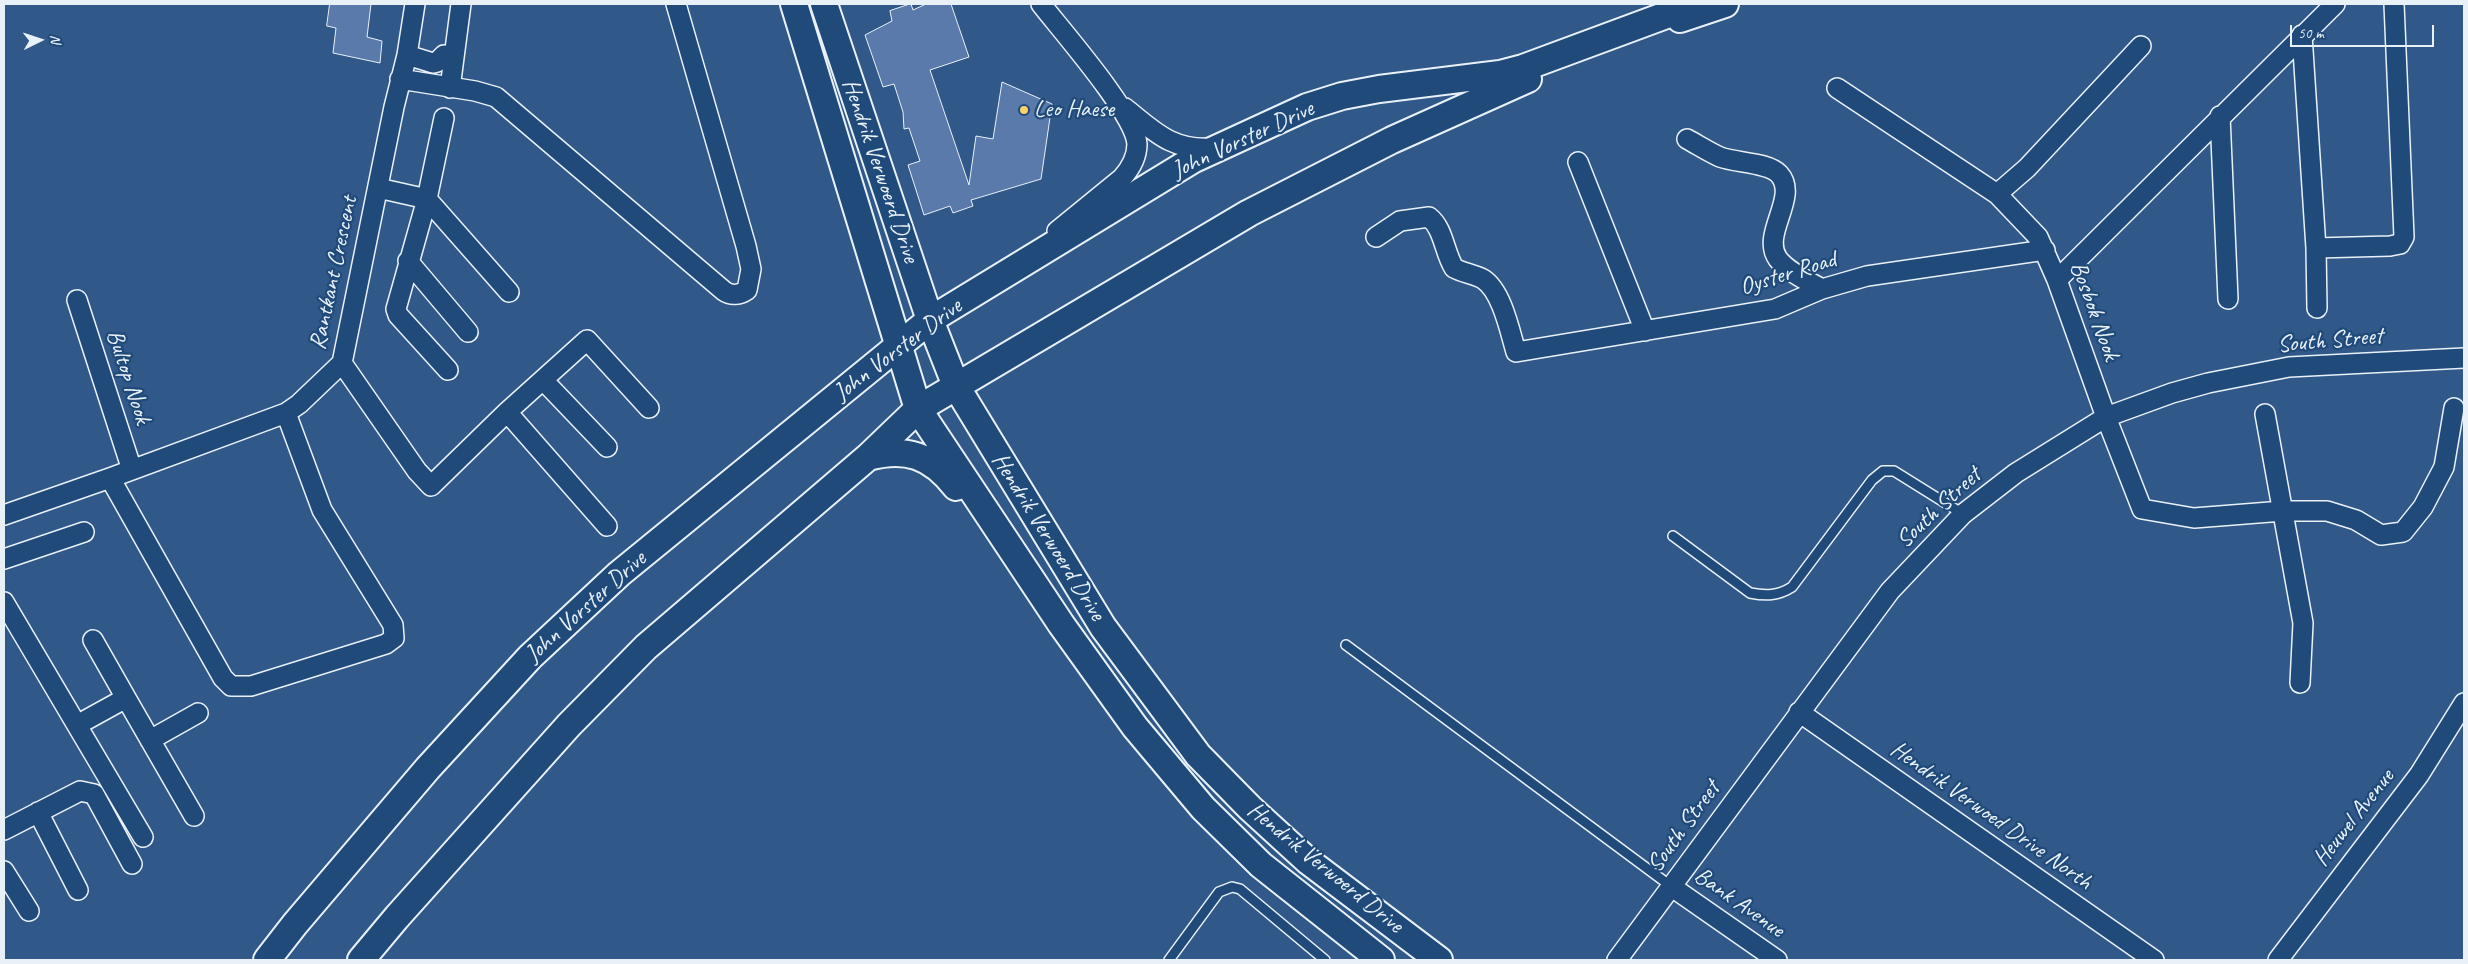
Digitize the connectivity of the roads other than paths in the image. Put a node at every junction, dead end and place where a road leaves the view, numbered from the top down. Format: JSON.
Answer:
{"nodes":[{"id":1,"x":415,"y":4,"type":"edge"},
{"id":2,"x":461,"y":4,"type":"edge"},
{"id":3,"x":676,"y":4,"type":"edge"},
{"id":4,"x":794,"y":4,"type":"edge"},
{"id":5,"x":824,"y":4,"type":"edge"},
{"id":6,"x":1041,"y":4,"type":"edge"},
{"id":7,"x":1696,"y":4,"type":"edge"},
{"id":8,"x":1725,"y":4,"type":"edge"},
{"id":9,"x":2335,"y":4,"type":"edge"},
{"id":10,"x":2394,"y":4,"type":"edge"},
{"id":11,"x":2302,"y":35,"type":"junction"},
{"id":12,"x":2141,"y":46,"type":"dead end"},
{"id":13,"x":407,"y":55,"type":"junction"},
{"id":14,"x":454,"y":57,"type":"junction"},
{"id":15,"x":400,"y":79,"type":"junction"},
{"id":16,"x":450,"y":88,"type":"junction"},
{"id":17,"x":1837,"y":88,"type":"dead end"},
{"id":18,"x":1117,"y":101,"type":"junction"},
{"id":19,"x":2220,"y":116,"type":"junction"},
{"id":20,"x":444,"y":118,"type":"dead end"},
{"id":21,"x":1687,"y":139,"type":"dead end"},
{"id":22,"x":1213,"y":148,"type":"junction"},
{"id":23,"x":1578,"y":162,"type":"dead end"},
{"id":24,"x":378,"y":188,"type":"junction"},
{"id":25,"x":1998,"y":194,"type":"junction"},
{"id":26,"x":427,"y":199,"type":"junction"},
{"id":27,"x":1376,"y":237,"type":"dead end"},
{"id":28,"x":2316,"y":248,"type":"junction"},
{"id":29,"x":2045,"y":250,"type":"junction"},
{"id":30,"x":408,"y":261,"type":"junction"},
{"id":31,"x":998,"y":279,"type":"junction"},
{"id":32,"x":2057,"y":280,"type":"junction"},
{"id":33,"x":1822,"y":290,"type":"junction"},
{"id":34,"x":509,"y":292,"type":"dead end"},
{"id":35,"x":2228,"y":299,"type":"dead end"},
{"id":36,"x":77,"y":300,"type":"dead end"},
{"id":37,"x":2317,"y":308,"type":"dead end"},
{"id":38,"x":930,"y":320,"type":"junction"},
{"id":39,"x":1645,"y":331,"type":"junction"},
{"id":40,"x":468,"y":332,"type":"dead end"},
{"id":41,"x":898,"y":345,"type":"junction"},
{"id":42,"x":2464,"y":358,"type":"edge"},
{"id":43,"x":342,"y":363,"type":"junction"},
{"id":44,"x":448,"y":370,"type":"dead end"},
{"id":45,"x":543,"y":380,"type":"junction"},
{"id":46,"x":956,"y":386,"type":"junction"},
{"id":47,"x":649,"y":408,"type":"dead end"},
{"id":48,"x":2454,"y":408,"type":"dead end"},
{"id":49,"x":918,"y":409,"type":"junction"},
{"id":50,"x":507,"y":412,"type":"junction"},
{"id":51,"x":286,"y":413,"type":"junction"},
{"id":52,"x":2265,"y":414,"type":"dead end"},
{"id":53,"x":2106,"y":417,"type":"junction"},
{"id":54,"x":607,"y":447,"type":"dead end"},
{"id":55,"x":868,"y":457,"type":"junction"},
{"id":56,"x":132,"y":470,"type":"junction"},
{"id":57,"x":110,"y":478,"type":"junction"},
{"id":58,"x":2284,"y":511,"type":"junction"},
{"id":59,"x":1963,"y":514,"type":"junction"},
{"id":60,"x":4,"y":515,"type":"edge"},
{"id":61,"x":607,"y":526,"type":"dead end"},
{"id":62,"x":84,"y":532,"type":"dead end"},
{"id":63,"x":1673,"y":536,"type":"dead end"},
{"id":64,"x":4,"y":559,"type":"edge"},
{"id":65,"x":4,"y":602,"type":"edge"},
{"id":66,"x":1061,"y":624,"type":"junction"},
{"id":67,"x":93,"y":640,"type":"dead end"},
{"id":68,"x":1346,"y":645,"type":"dead end"},
{"id":69,"x":2300,"y":683,"type":"dead end"},
{"id":70,"x":126,"y":698,"type":"junction"},
{"id":71,"x":2464,"y":702,"type":"edge"},
{"id":72,"x":1799,"y":712,"type":"junction"},
{"id":73,"x":198,"y":713,"type":"dead end"},
{"id":74,"x":76,"y":725,"type":"junction"},
{"id":75,"x":150,"y":740,"type":"junction"},
{"id":76,"x":38,"y":812,"type":"junction"},
{"id":77,"x":194,"y":816,"type":"dead end"},
{"id":78,"x":4,"y":830,"type":"edge"},
{"id":79,"x":143,"y":837,"type":"dead end"},
{"id":80,"x":132,"y":864,"type":"dead end"},
{"id":81,"x":4,"y":871,"type":"edge"},
{"id":82,"x":1672,"y":887,"type":"junction"},
{"id":83,"x":78,"y":890,"type":"dead end"},
{"id":84,"x":29,"y":911,"type":"dead end"},
{"id":85,"x":267,"y":960,"type":"edge"},
{"id":86,"x":361,"y":960,"type":"edge"},
{"id":87,"x":1169,"y":960,"type":"edge"},
{"id":88,"x":1325,"y":960,"type":"edge"},
{"id":89,"x":1381,"y":960,"type":"edge"},
{"id":90,"x":1439,"y":960,"type":"edge"},
{"id":91,"x":1617,"y":960,"type":"edge"},
{"id":92,"x":1777,"y":960,"type":"edge"},
{"id":93,"x":2154,"y":960,"type":"edge"},
{"id":94,"x":2278,"y":960,"type":"edge"}],
"edges":[{"from":1,"to":13,"type":"street","name":"Rantkant Crescent"},
{"from":2,"to":14,"type":"street"},
{"from":3,"to":16,"type":"street"},
{"from":4,"to":41,"type":"main road","name":"Hendrik Verwoerd Drive"},
{"from":5,"to":38,"type":"main road","name":"Hendrik Verwoerd Drive"},
{"from":6,"to":18,"type":"street"},
{"from":7,"to":22,"type":"main road","name":"John Vorster Drive"},
{"from":8,"to":46,"type":"main road"},
{"from":9,"to":11,"type":"street"},
{"from":10,"to":28,"type":"street"},
{"from":11,"to":19,"type":"street"},
{"from":11,"to":28,"type":"street"},
{"from":12,"to":25,"type":"street"},
{"from":13,"to":14,"type":"street"},
{"from":13,"to":15,"type":"street","name":"Rantkant Crescent"},
{"from":14,"to":16,"type":"street"},
{"from":15,"to":16,"type":"street"},
{"from":15,"to":24,"type":"street","name":"Rantkant Crescent"},
{"from":17,"to":25,"type":"street","name":"Bosbok Nook"},
{"from":18,"to":22,"type":"street"},
{"from":18,"to":31,"type":"street"},
{"from":19,"to":32,"type":"street"},
{"from":19,"to":35,"type":"street"},
{"from":20,"to":26,"type":"street"},
{"from":21,"to":33,"type":"street"},
{"from":22,"to":31,"type":"main road","name":"John Vorster Drive"},
{"from":23,"to":39,"type":"street"},
{"from":24,"to":26,"type":"street"},
{"from":24,"to":43,"type":"street","name":"Rantkant Crescent"},
{"from":25,"to":29,"type":"street","name":"Bosbok Nook"},
{"from":26,"to":30,"type":"street"},
{"from":26,"to":34,"type":"street"},
{"from":27,"to":39,"type":"street","name":"Oyster Road"},
{"from":28,"to":37,"type":"street"},
{"from":29,"to":32,"type":"street","name":"Bosbok Nook"},
{"from":29,"to":33,"type":"street","name":"Oyster Road"},
{"from":30,"to":40,"type":"street"},
{"from":30,"to":44,"type":"street"},
{"from":31,"to":38,"type":"main road","name":"John Vorster Drive"},
{"from":32,"to":53,"type":"street","name":"Bosbok Nook"},
{"from":33,"to":39,"type":"street","name":"Oyster Road"},
{"from":36,"to":56,"type":"street","name":"Bultop Nook"},
{"from":38,"to":41,"type":"main road","name":"John Vorster Drive"},
{"from":38,"to":46,"type":"main road","name":"Hendrik Verwoerd Drive"},
{"from":41,"to":49,"type":"main road","name":"Hendrik Verwoerd Drive"},
{"from":41,"to":85,"type":"main road","name":"John Vorster Drive"},
{"from":42,"to":53,"type":"street","name":"South Street"},
{"from":43,"to":50,"type":"street"},
{"from":43,"to":51,"type":"street","name":"Rantkant Crescent"},
{"from":45,"to":47,"type":"street"},
{"from":45,"to":50,"type":"street"},
{"from":45,"to":54,"type":"street"},
{"from":46,"to":49,"type":"main road"},
{"from":46,"to":90,"type":"main road","name":"Hendrik Verwoerd Drive"},
{"from":48,"to":58,"type":"street"},
{"from":49,"to":55,"type":"main road"},
{"from":49,"to":66,"type":"main road","name":"Hendrik Verwoerd Drive"},
{"from":50,"to":61,"type":"street"},
{"from":51,"to":56,"type":"street","name":"Rantkant Crescent"},
{"from":51,"to":57,"type":"street"},
{"from":52,"to":58,"type":"street"},
{"from":53,"to":58,"type":"street","name":"Bosbok Nook"},
{"from":53,"to":59,"type":"street","name":"South Street"},
{"from":55,"to":66,"type":"main road"},
{"from":55,"to":86,"type":"main road"},
{"from":56,"to":57,"type":"street","name":"Rantkant Crescent"},
{"from":57,"to":60,"type":"street","name":"Rantkant Crescent"},
{"from":58,"to":69,"type":"street"},
{"from":59,"to":63,"type":"lane"},
{"from":59,"to":72,"type":"street","name":"South Street"},
{"from":62,"to":64,"type":"street"},
{"from":65,"to":74,"type":"street"},
{"from":66,"to":89,"type":"main road","name":"Hendrik Verwoerd Drive"},
{"from":67,"to":70,"type":"street"},
{"from":68,"to":82,"type":"lane"},
{"from":70,"to":74,"type":"street"},
{"from":70,"to":75,"type":"street"},
{"from":71,"to":94,"type":"street","name":"Heuwel Avenue"},
{"from":72,"to":82,"type":"street","name":"South Street"},
{"from":72,"to":93,"type":"street","name":"Hendrik Verwoed Drive North"},
{"from":73,"to":75,"type":"street"},
{"from":74,"to":79,"type":"street"},
{"from":75,"to":77,"type":"street"},
{"from":76,"to":78,"type":"street"},
{"from":76,"to":80,"type":"street"},
{"from":76,"to":83,"type":"street"},
{"from":81,"to":84,"type":"street"},
{"from":82,"to":91,"type":"street","name":"South Street"},
{"from":82,"to":92,"type":"street","name":"Bank Avenue"},
{"from":87,"to":88,"type":"lane"}]}
